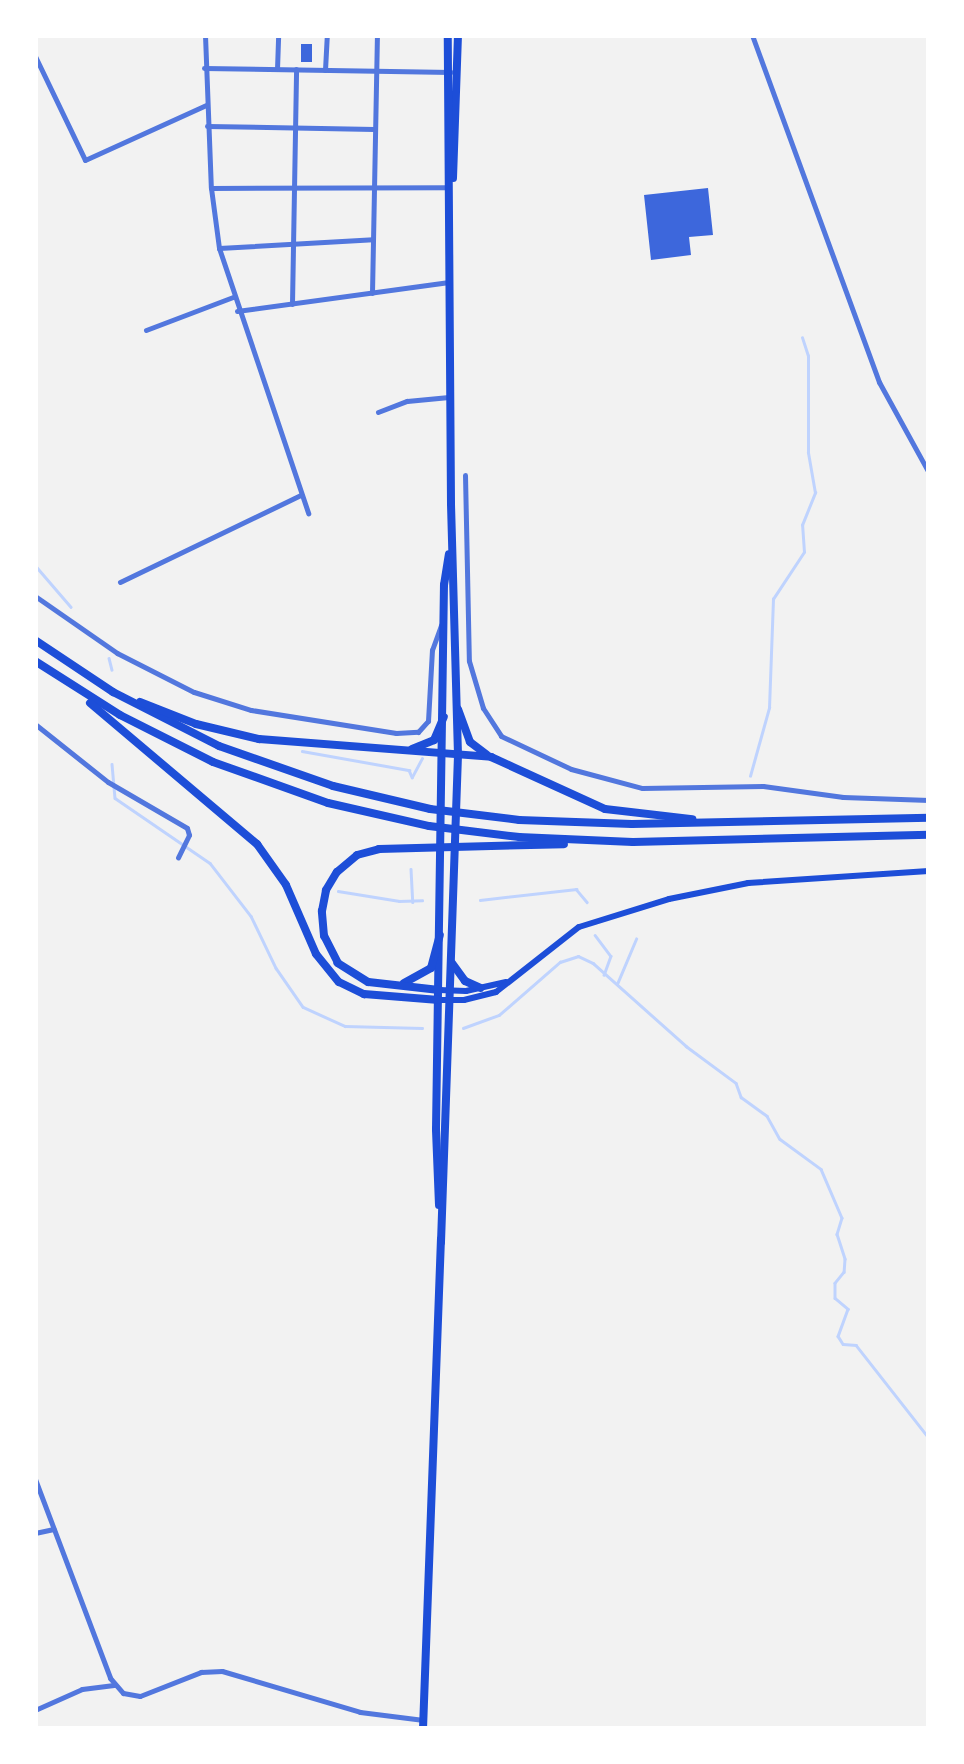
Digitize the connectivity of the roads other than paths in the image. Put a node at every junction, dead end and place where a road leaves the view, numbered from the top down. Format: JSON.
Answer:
{"nodes":[{"id":1,"x":205,"y":35,"type":"edge"},
{"id":2,"x":278,"y":35,"type":"edge"},
{"id":3,"x":326,"y":35,"type":"edge"},
{"id":4,"x":377,"y":35,"type":"edge"},
{"id":5,"x":448,"y":35,"type":"edge"},
{"id":6,"x":458,"y":35,"type":"edge"},
{"id":7,"x":752,"y":35,"type":"edge"},
{"id":8,"x":35,"y":56,"type":"edge"},
{"id":9,"x":204,"y":68,"type":"junction"},
{"id":10,"x":278,"y":69,"type":"junction"},
{"id":11,"x":296,"y":70,"type":"junction"},
{"id":12,"x":326,"y":70,"type":"junction"},
{"id":13,"x":376,"y":70,"type":"junction"},
{"id":14,"x":453,"y":72,"type":"junction"},
{"id":15,"x":206,"y":105,"type":"junction"},
{"id":16,"x":207,"y":126,"type":"junction"},
{"id":17,"x":295,"y":128,"type":"junction"},
{"id":18,"x":375,"y":129,"type":"junction"},
{"id":19,"x":452,"y":184,"type":"junction"},
{"id":20,"x":374,"y":187,"type":"junction"},
{"id":21,"x":211,"y":188,"type":"junction"},
{"id":22,"x":294,"y":188,"type":"junction"},
{"id":23,"x":373,"y":239,"type":"junction"},
{"id":24,"x":293,"y":244,"type":"junction"},
{"id":25,"x":219,"y":248,"type":"junction"},
{"id":26,"x":449,"y":282,"type":"junction"},
{"id":27,"x":372,"y":293,"type":"junction"},
{"id":28,"x":232,"y":297,"type":"junction"},
{"id":29,"x":292,"y":304,"type":"junction"},
{"id":30,"x":237,"y":311,"type":"junction"},
{"id":31,"x":146,"y":330,"type":"dead end"},
{"id":32,"x":449,"y":397,"type":"junction"},
{"id":33,"x":378,"y":412,"type":"dead end"},
{"id":34,"x":929,"y":473,"type":"edge"},
{"id":35,"x":465,"y":475,"type":"dead end"},
{"id":36,"x":302,"y":495,"type":"junction"},
{"id":37,"x":308,"y":513,"type":"dead end"},
{"id":38,"x":452,"y":542,"type":"junction"},
{"id":39,"x":120,"y":582,"type":"dead end"},
{"id":40,"x":35,"y":596,"type":"edge"},
{"id":41,"x":444,"y":618,"type":"junction"},
{"id":42,"x":35,"y":640,"type":"edge"},
{"id":43,"x":35,"y":661,"type":"edge"},
{"id":44,"x":59,"y":678,"type":"junction"},
{"id":45,"x":113,"y":692,"type":"junction"},
{"id":46,"x":458,"y":709,"type":"junction"},
{"id":47,"x":444,"y":718,"type":"junction"},
{"id":48,"x":35,"y":724,"type":"edge"},
{"id":49,"x":407,"y":750,"type":"junction"},
{"id":50,"x":443,"y":754,"type":"junction"},
{"id":51,"x":458,"y":755,"type":"junction"},
{"id":52,"x":491,"y":757,"type":"junction"},
{"id":53,"x":929,"y":800,"type":"edge"},
{"id":54,"x":929,"y":818,"type":"edge"},
{"id":55,"x":720,"y":822,"type":"junction"},
{"id":56,"x":929,"y":835,"type":"edge"},
{"id":57,"x":588,"y":840,"type":"junction"},
{"id":58,"x":178,"y":858,"type":"dead end"},
{"id":59,"x":929,"y":871,"type":"edge"},
{"id":60,"x":440,"y":935,"type":"junction"},
{"id":61,"x":452,"y":963,"type":"junction"},
{"id":62,"x":509,"y":982,"type":"junction"},
{"id":63,"x":400,"y":985,"type":"junction"},
{"id":64,"x":482,"y":988,"type":"junction"},
{"id":65,"x":439,"y":994,"type":"junction"},
{"id":66,"x":451,"y":995,"type":"junction"},
{"id":67,"x":441,"y":1242,"type":"junction"},
{"id":68,"x":35,"y":1479,"type":"edge"},
{"id":69,"x":54,"y":1529,"type":"junction"},
{"id":70,"x":35,"y":1533,"type":"edge"},
{"id":71,"x":114,"y":1685,"type":"junction"},
{"id":72,"x":35,"y":1710,"type":"edge"},
{"id":73,"x":423,"y":1724,"type":"edge"}],
"edges":[{"from":1,"to":9,"type":"street"},
{"from":2,"to":10,"type":"street"},
{"from":3,"to":12,"type":"street"},
{"from":4,"to":13,"type":"street"},
{"from":5,"to":14,"type":"main road"},
{"from":6,"to":14,"type":"main road"},
{"from":7,"to":34,"type":"street"},
{"from":8,"to":15,"type":"street"},
{"from":9,"to":10,"type":"street"},
{"from":9,"to":15,"type":"street"},
{"from":10,"to":11,"type":"street"},
{"from":11,"to":12,"type":"street"},
{"from":11,"to":17,"type":"street"},
{"from":12,"to":13,"type":"street"},
{"from":13,"to":14,"type":"street"},
{"from":13,"to":18,"type":"street"},
{"from":14,"to":19,"type":"main road"},
{"from":15,"to":16,"type":"street"},
{"from":16,"to":17,"type":"street"},
{"from":16,"to":21,"type":"street"},
{"from":17,"to":18,"type":"street"},
{"from":17,"to":22,"type":"street"},
{"from":18,"to":20,"type":"street"},
{"from":19,"to":20,"type":"street"},
{"from":19,"to":26,"type":"main road"},
{"from":20,"to":22,"type":"street"},
{"from":20,"to":23,"type":"street"},
{"from":21,"to":22,"type":"street"},
{"from":21,"to":25,"type":"street"},
{"from":22,"to":24,"type":"street"},
{"from":23,"to":24,"type":"street"},
{"from":23,"to":27,"type":"street"},
{"from":24,"to":25,"type":"street"},
{"from":24,"to":29,"type":"street"},
{"from":25,"to":28,"type":"street"},
{"from":26,"to":27,"type":"street"},
{"from":26,"to":32,"type":"main road"},
{"from":27,"to":29,"type":"street"},
{"from":28,"to":30,"type":"street"},
{"from":28,"to":31,"type":"street"},
{"from":29,"to":30,"type":"street"},
{"from":30,"to":36,"type":"street"},
{"from":32,"to":33,"type":"street"},
{"from":32,"to":38,"type":"main road"},
{"from":35,"to":53,"type":"street"},
{"from":36,"to":37,"type":"street"},
{"from":36,"to":39,"type":"street"},
{"from":38,"to":41,"type":"main road"},
{"from":38,"to":46,"type":"main road"},
{"from":40,"to":41,"type":"street"},
{"from":41,"to":47,"type":"main road"},
{"from":42,"to":45,"type":"main road"},
{"from":43,"to":44,"type":"main road"},
{"from":44,"to":57,"type":"main road"},
{"from":44,"to":65,"type":"main road"},
{"from":45,"to":49,"type":"main road"},
{"from":45,"to":55,"type":"main road"},
{"from":46,"to":51,"type":"main road"},
{"from":46,"to":52,"type":"main road"},
{"from":47,"to":49,"type":"main road"},
{"from":47,"to":50,"type":"main road"},
{"from":48,"to":58,"type":"street"},
{"from":49,"to":50,"type":"main road"},
{"from":50,"to":51,"type":"main road"},
{"from":50,"to":60,"type":"main road"},
{"from":51,"to":52,"type":"main road"},
{"from":51,"to":61,"type":"main road"},
{"from":52,"to":55,"type":"main road"},
{"from":54,"to":55,"type":"main road"},
{"from":56,"to":57,"type":"main road"},
{"from":57,"to":63,"type":"main road"},
{"from":59,"to":62,"type":"main road"},
{"from":60,"to":63,"type":"main road"},
{"from":60,"to":65,"type":"main road"},
{"from":61,"to":64,"type":"main road"},
{"from":61,"to":66,"type":"main road"},
{"from":62,"to":64,"type":"main road"},
{"from":62,"to":66,"type":"main road"},
{"from":63,"to":65,"type":"main road"},
{"from":64,"to":66,"type":"main road"},
{"from":65,"to":66,"type":"main road"},
{"from":65,"to":67,"type":"main road"},
{"from":66,"to":67,"type":"main road"},
{"from":67,"to":73,"type":"main road"},
{"from":68,"to":69,"type":"street"},
{"from":69,"to":70,"type":"street"},
{"from":69,"to":71,"type":"street"},
{"from":71,"to":72,"type":"street"},
{"from":71,"to":73,"type":"street"}]}
